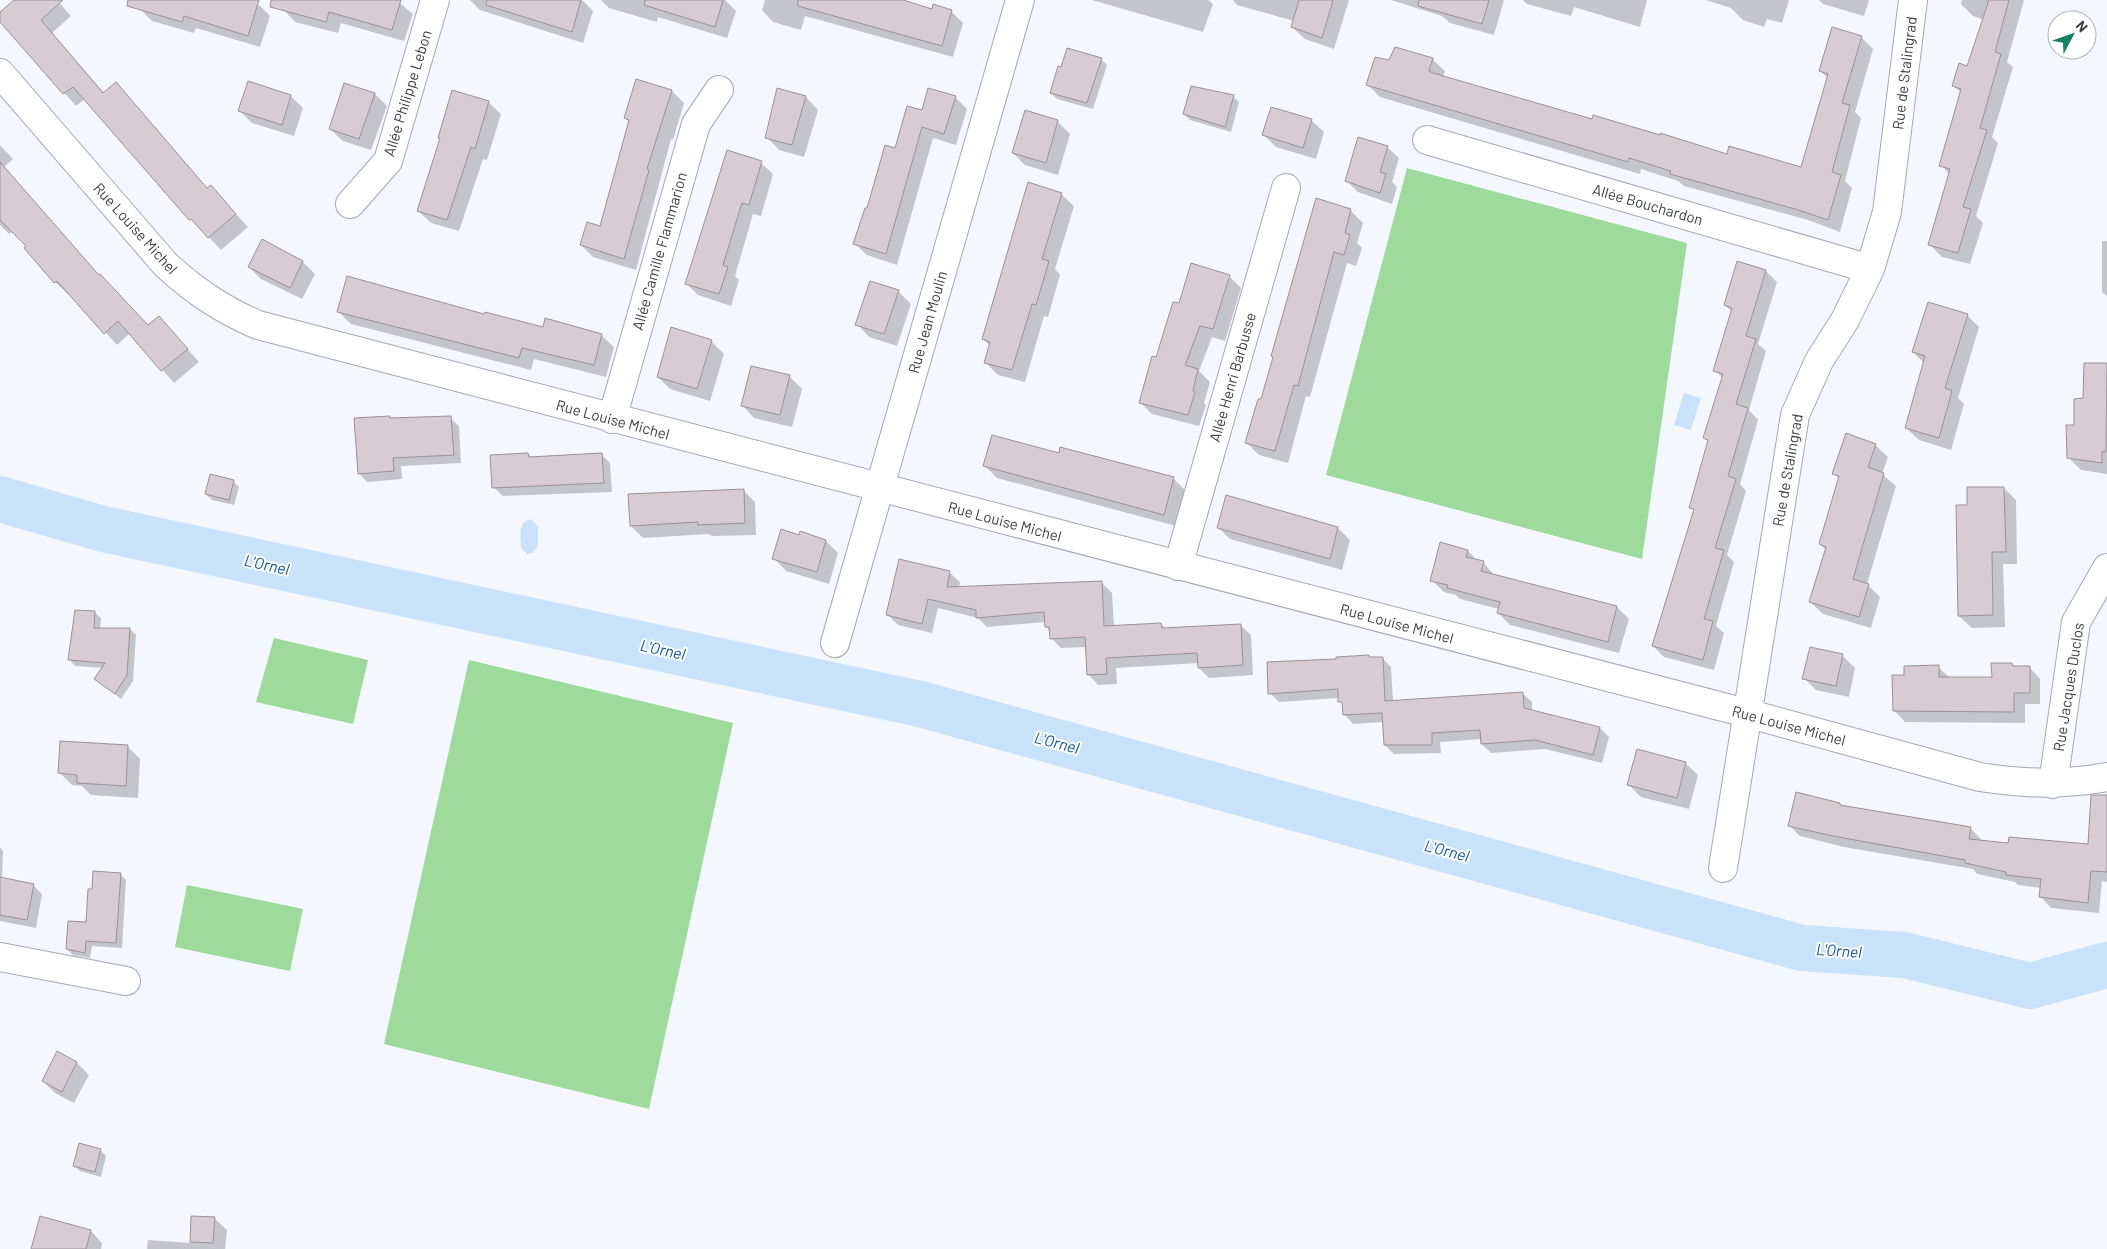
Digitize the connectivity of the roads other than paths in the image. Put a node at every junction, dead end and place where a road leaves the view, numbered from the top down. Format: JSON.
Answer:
{"nodes":[{"id":1,"x":434,"y":0,"type":"edge"},
{"id":2,"x":1913,"y":0,"type":"edge"},
{"id":3,"x":1019,"y":1,"type":"edge"},
{"id":4,"x":0,"y":73,"type":"edge"},
{"id":5,"x":719,"y":90,"type":"dead end"},
{"id":6,"x":1427,"y":140,"type":"dead end"},
{"id":7,"x":1286,"y":188,"type":"dead end"},
{"id":8,"x":350,"y":204,"type":"dead end"},
{"id":9,"x":1870,"y":269,"type":"junction"},
{"id":10,"x":612,"y":418,"type":"junction"},
{"id":11,"x":879,"y":488,"type":"junction"},
{"id":12,"x":1178,"y":566,"type":"junction"},
{"id":13,"x":2107,"y":568,"type":"edge"},
{"id":14,"x":834,"y":643,"type":"dead end"},
{"id":15,"x":1746,"y":713,"type":"junction"},
{"id":16,"x":2107,"y":777,"type":"edge"},
{"id":17,"x":2053,"y":784,"type":"junction"},
{"id":18,"x":1723,"y":868,"type":"dead end"},
{"id":19,"x":0,"y":957,"type":"edge"},
{"id":20,"x":126,"y":981,"type":"dead end"}],
"edges":[{"from":1,"to":8,"type":"street","name":"Allée Philippe Lebon"},
{"from":2,"to":9,"type":"street","name":"Rue de Stalingrad"},
{"from":3,"to":11,"type":"street","name":"Rue Jean Moulin"},
{"from":4,"to":10,"type":"street","name":"Rue Louise Michel"},
{"from":5,"to":10,"type":"street","name":"Allée Camille Flammarion"},
{"from":6,"to":9,"type":"street","name":"Allée Bouchardon"},
{"from":7,"to":12,"type":"street","name":"Allée Henri Barbusse"},
{"from":9,"to":15,"type":"street","name":"Rue de Stalingrad"},
{"from":10,"to":11,"type":"street","name":"Rue Louise Michel"},
{"from":11,"to":12,"type":"street","name":"Rue Louise Michel"},
{"from":11,"to":14,"type":"street","name":"Rue Jean Moulin"},
{"from":12,"to":15,"type":"street","name":"Rue Louise Michel"},
{"from":13,"to":17,"type":"street","name":"Rue Jacques Duclos"},
{"from":15,"to":17,"type":"street","name":"Rue Louise Michel"},
{"from":15,"to":18,"type":"street","name":"Rue de Stalingrad"},
{"from":16,"to":17,"type":"street","name":"Rue Louise Michel"},
{"from":19,"to":20,"type":"street"}]}
